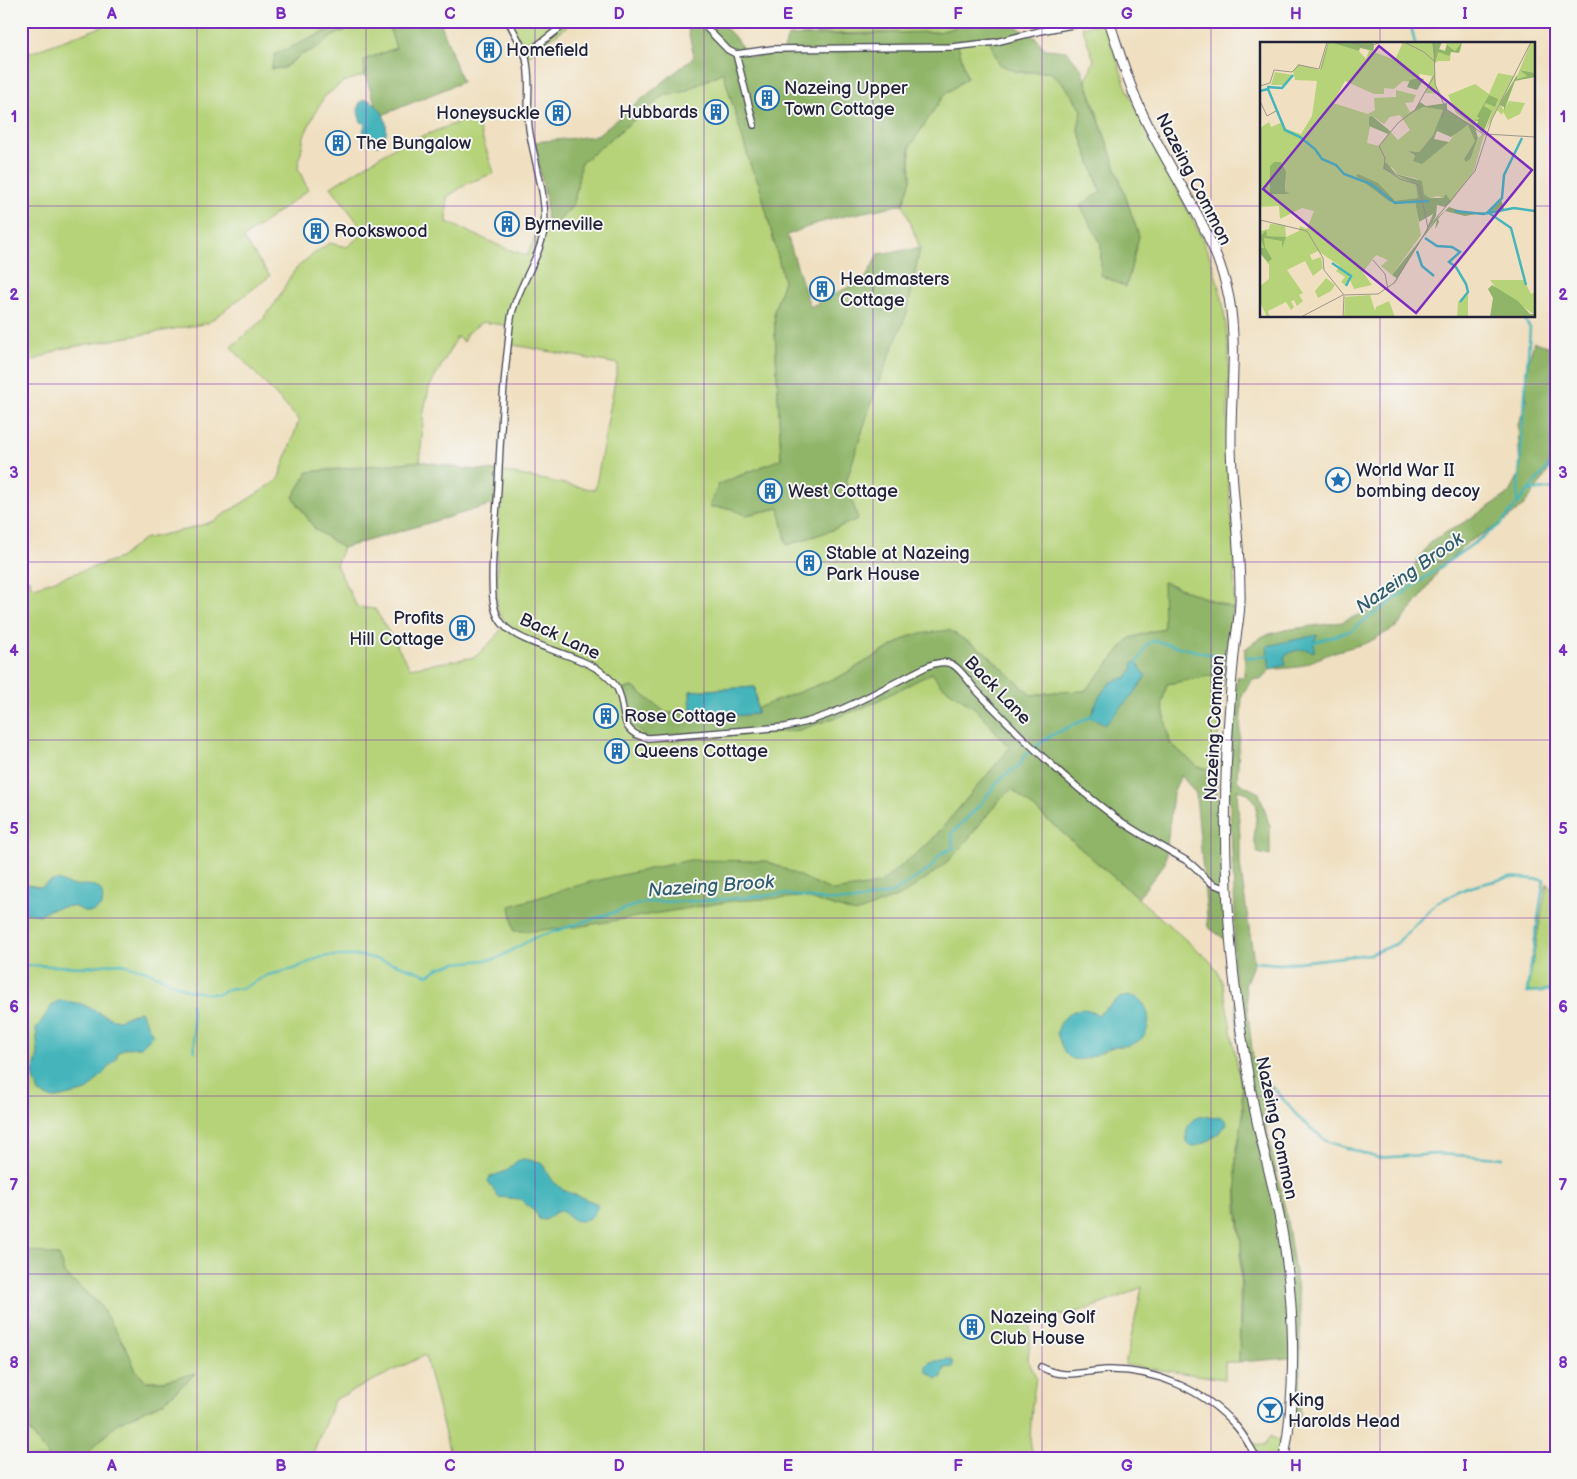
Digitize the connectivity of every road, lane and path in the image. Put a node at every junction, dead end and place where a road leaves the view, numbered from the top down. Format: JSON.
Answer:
{"nodes":[{"id":1,"x":509,"y":21,"type":"edge"},
{"id":2,"x":569,"y":21,"type":"edge"},
{"id":3,"x":700,"y":21,"type":"edge"},
{"id":4,"x":1093,"y":21,"type":"edge"},
{"id":5,"x":1109,"y":21,"type":"edge"},
{"id":6,"x":736,"y":54,"type":"junction"},
{"id":7,"x":525,"y":55,"type":"junction"},
{"id":8,"x":754,"y":124,"type":"dead end"},
{"id":9,"x":1227,"y":888,"type":"junction"},
{"id":10,"x":1040,"y":1367,"type":"dead end"},
{"id":11,"x":1257,"y":1458,"type":"edge"},
{"id":12,"x":1284,"y":1458,"type":"edge"}],
"edges":[{"from":1,"to":7,"type":"street","name":"Back Lane"},
{"from":2,"to":7,"type":"street"},
{"from":3,"to":6,"type":"street"},
{"from":4,"to":6,"type":"street"},
{"from":5,"to":9,"type":"street","name":"Nazeing Common"},
{"from":6,"to":8,"type":"street"},
{"from":7,"to":9,"type":"street","name":"Back Lane"},
{"from":9,"to":12,"type":"street","name":"Nazeing Common"},
{"from":10,"to":11,"type":"street"}]}
